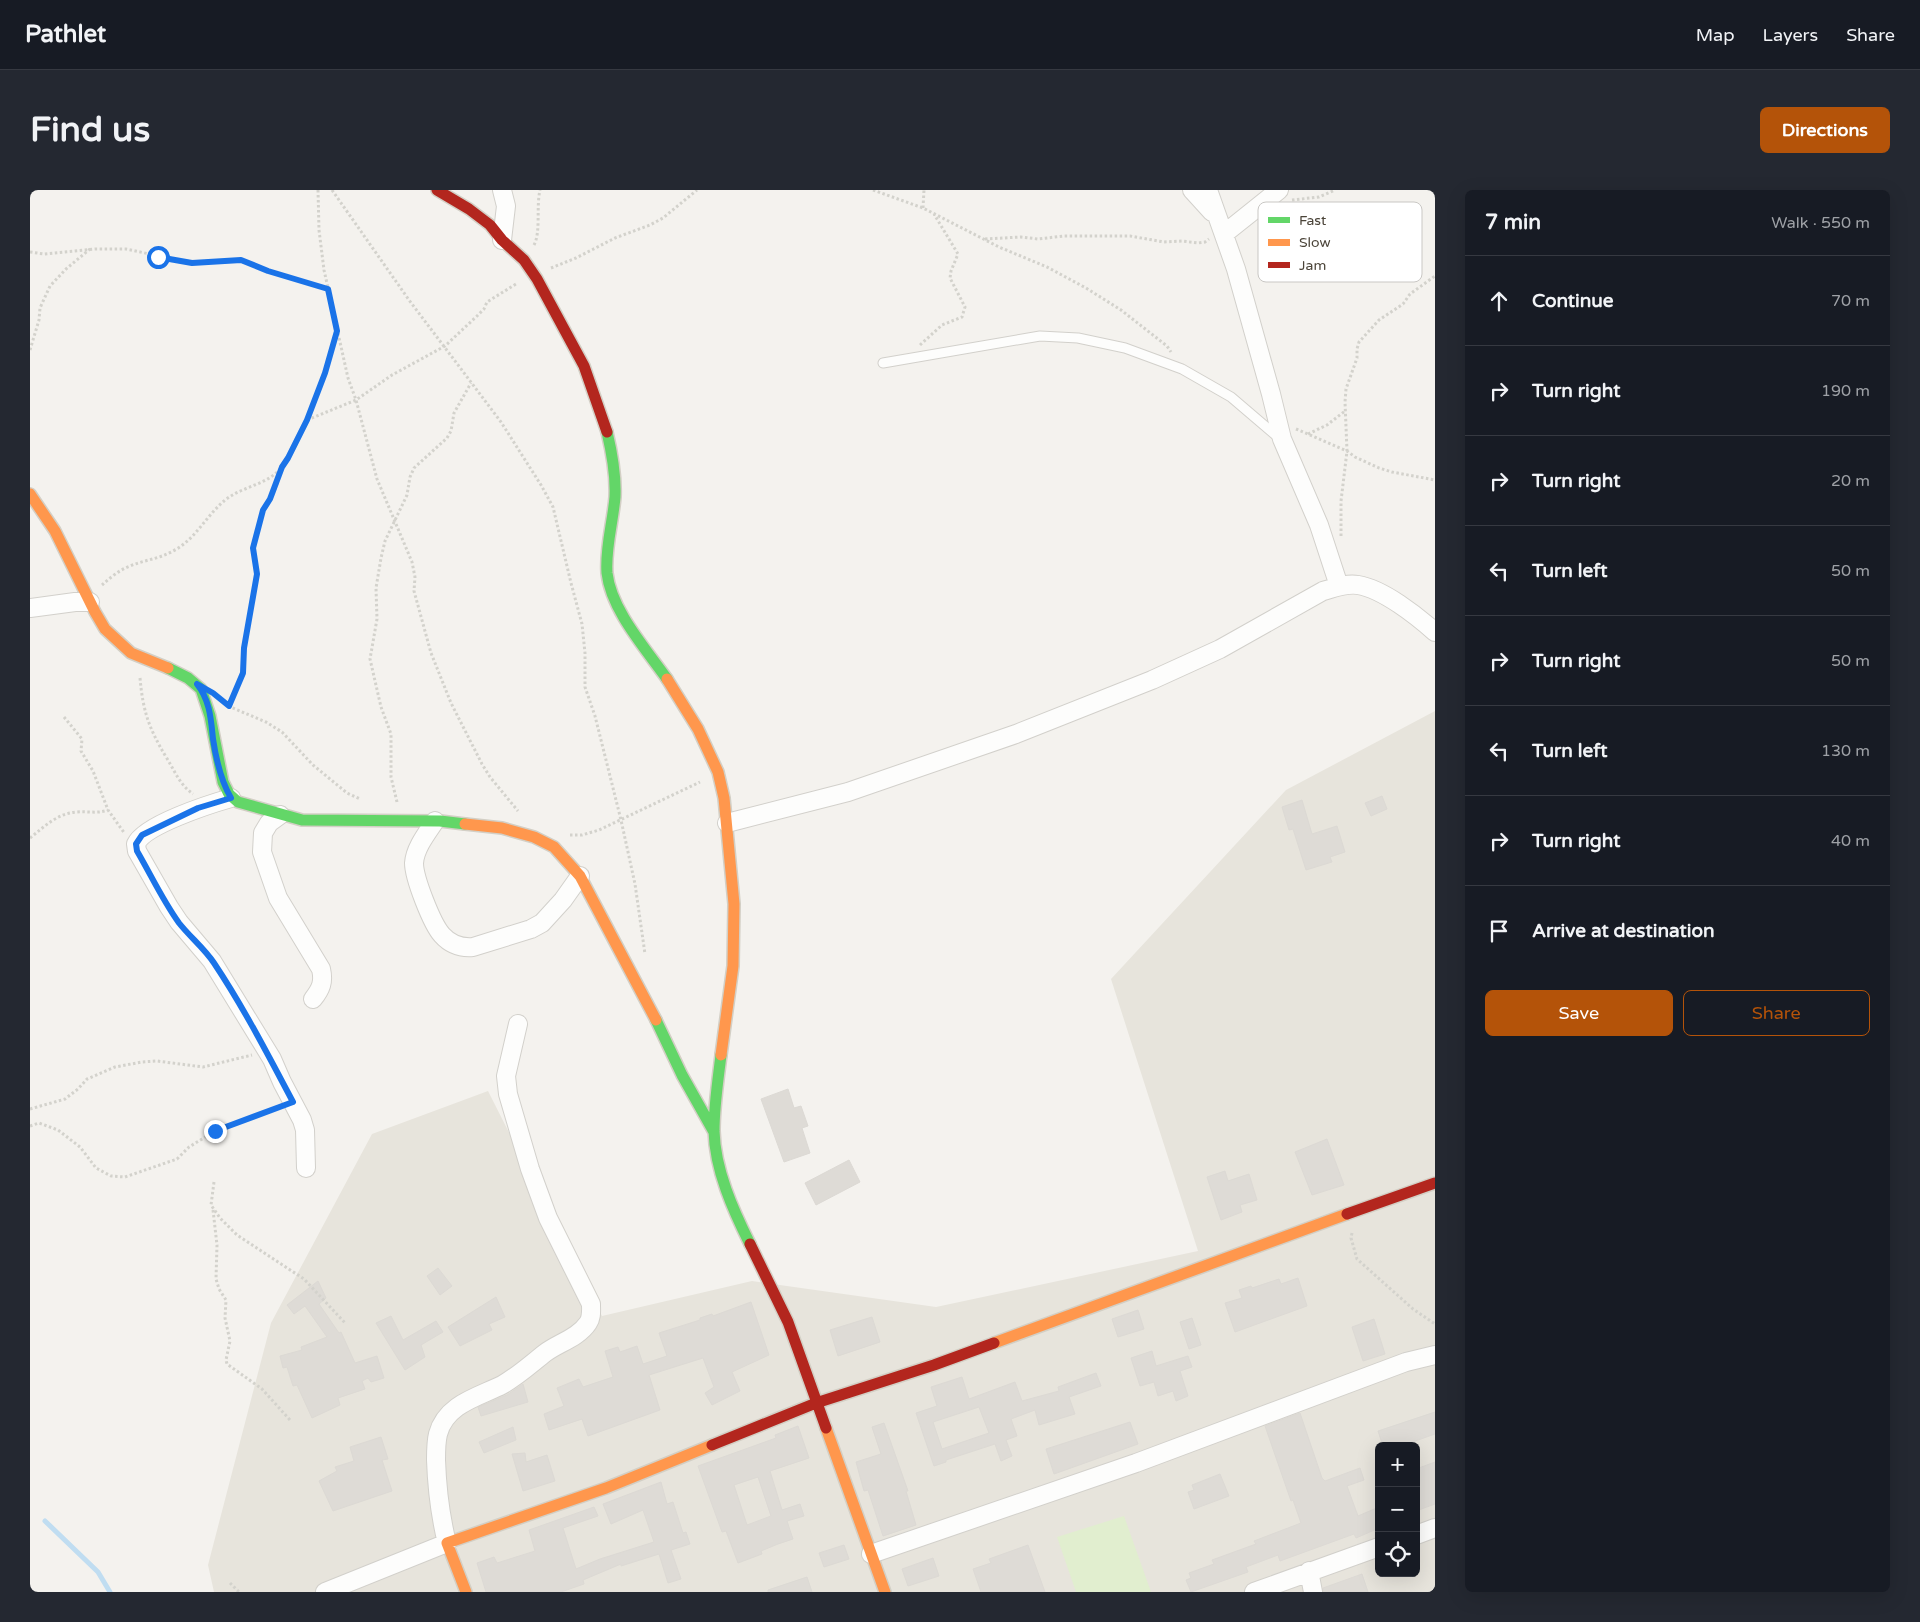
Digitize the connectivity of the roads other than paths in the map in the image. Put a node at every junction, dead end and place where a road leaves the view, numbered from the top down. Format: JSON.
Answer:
{"nodes":[{"id":1,"x":437,"y":190,"type":"edge"},
{"id":2,"x":502,"y":190,"type":"edge"},
{"id":3,"x":1192,"y":190,"type":"edge"},
{"id":4,"x":1208,"y":190,"type":"edge"},
{"id":5,"x":1279,"y":190,"type":"edge"},
{"id":6,"x":1261,"y":202,"type":"edge"},
{"id":7,"x":1258,"y":204,"type":"edge"},
{"id":8,"x":1222,"y":228,"type":"junction"},
{"id":9,"x":502,"y":240,"type":"junction"},
{"id":10,"x":883,"y":363,"type":"dead end"},
{"id":11,"x":1282,"y":439,"type":"junction"},
{"id":12,"x":30,"y":494,"type":"edge"},
{"id":13,"x":1339,"y":586,"type":"junction"},
{"id":14,"x":89,"y":600,"type":"junction"},
{"id":15,"x":30,"y":608,"type":"edge"},
{"id":16,"x":1435,"y":632,"type":"edge"},
{"id":17,"x":231,"y":798,"type":"junction"},
{"id":18,"x":280,"y":815,"type":"junction"},
{"id":19,"x":435,"y":822,"type":"junction"},
{"id":20,"x":727,"y":824,"type":"junction"},
{"id":21,"x":580,"y":876,"type":"junction"},
{"id":22,"x":313,"y":999,"type":"dead end"},
{"id":23,"x":518,"y":1024,"type":"dead end"},
{"id":24,"x":714,"y":1133,"type":"junction"},
{"id":25,"x":306,"y":1168,"type":"dead end"},
{"id":26,"x":1435,"y":1183,"type":"edge"},
{"id":27,"x":1435,"y":1355,"type":"edge"},
{"id":28,"x":816,"y":1403,"type":"junction"},
{"id":29,"x":1435,"y":1528,"type":"edge"},
{"id":30,"x":1420,"y":1534,"type":"edge"},
{"id":31,"x":448,"y":1543,"type":"junction"},
{"id":32,"x":1375,"y":1548,"type":"edge"},
{"id":33,"x":871,"y":1554,"type":"junction"},
{"id":34,"x":1309,"y":1571,"type":"junction"},
{"id":35,"x":324,"y":1592,"type":"edge"},
{"id":36,"x":466,"y":1592,"type":"edge"},
{"id":37,"x":885,"y":1592,"type":"edge"},
{"id":38,"x":1254,"y":1592,"type":"edge"},
{"id":39,"x":1313,"y":1592,"type":"edge"}],
"edges":[{"from":1,"to":9,"type":"street"},
{"from":2,"to":9,"type":"street"},
{"from":3,"to":8,"type":"street"},
{"from":4,"to":8,"type":"street"},
{"from":5,"to":6,"type":"street"},
{"from":7,"to":8,"type":"street"},
{"from":8,"to":11,"type":"street"},
{"from":9,"to":20,"type":"street"},
{"from":10,"to":11,"type":"lane"},
{"from":11,"to":13,"type":"street"},
{"from":12,"to":14,"type":"street"},
{"from":13,"to":16,"type":"street"},
{"from":13,"to":20,"type":"street"},
{"from":14,"to":15,"type":"street"},
{"from":14,"to":17,"type":"street"},
{"from":17,"to":18,"type":"street"},
{"from":17,"to":25,"type":"street"},
{"from":18,"to":19,"type":"street"},
{"from":18,"to":22,"type":"street"},
{"from":19,"to":21,"type":"street"},
{"from":19,"to":21,"type":"street"},
{"from":20,"to":24,"type":"street"},
{"from":21,"to":24,"type":"street"},
{"from":23,"to":31,"type":"street"},
{"from":24,"to":28,"type":"street"},
{"from":26,"to":28,"type":"street"},
{"from":27,"to":33,"type":"street"},
{"from":28,"to":31,"type":"street"},
{"from":28,"to":33,"type":"street"},
{"from":29,"to":30,"type":"street"},
{"from":31,"to":35,"type":"street"},
{"from":31,"to":36,"type":"street"},
{"from":32,"to":34,"type":"street"},
{"from":33,"to":37,"type":"street"},
{"from":34,"to":38,"type":"street"},
{"from":34,"to":39,"type":"street"}]}
